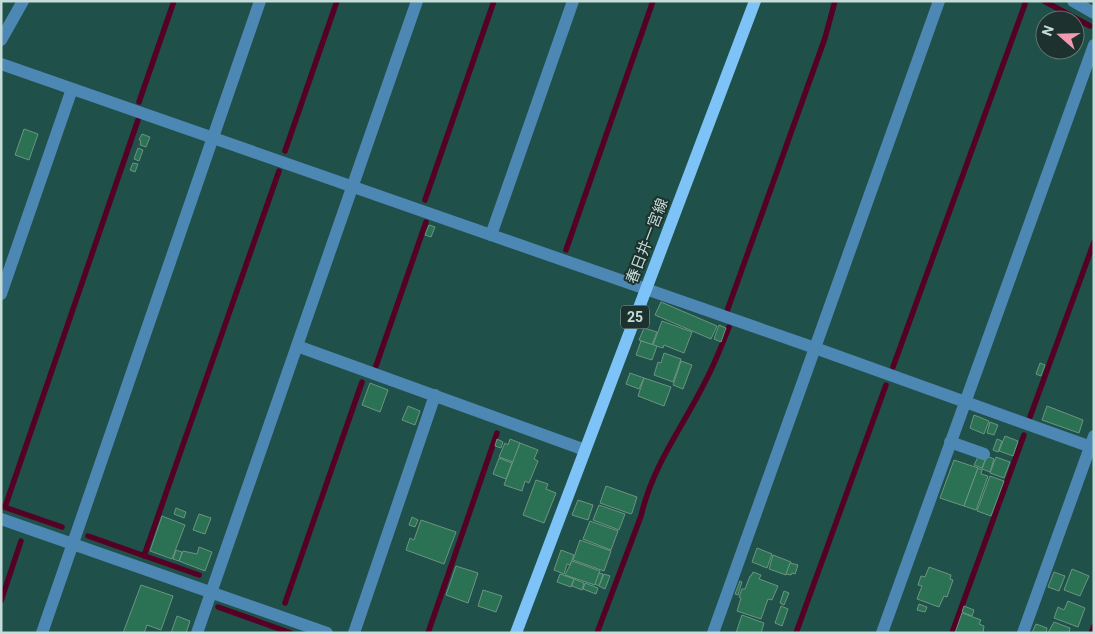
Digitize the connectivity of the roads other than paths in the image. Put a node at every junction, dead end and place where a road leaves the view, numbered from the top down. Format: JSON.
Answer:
{"nodes":[{"id":1,"x":23,"y":1,"type":"edge"},
{"id":2,"x":260,"y":1,"type":"edge"},
{"id":3,"x":417,"y":1,"type":"edge"},
{"id":4,"x":573,"y":1,"type":"edge"},
{"id":5,"x":755,"y":1,"type":"edge"},
{"id":6,"x":940,"y":1,"type":"edge"},
{"id":7,"x":1073,"y":1,"type":"edge"},
{"id":8,"x":1094,"y":13,"type":"edge"},
{"id":9,"x":1,"y":40,"type":"edge"},
{"id":10,"x":1094,"y":45,"type":"edge"},
{"id":11,"x":1,"y":64,"type":"edge"},
{"id":12,"x":72,"y":89,"type":"junction"},
{"id":13,"x":213,"y":138,"type":"junction"},
{"id":14,"x":352,"y":187,"type":"junction"},
{"id":15,"x":492,"y":235,"type":"junction"},
{"id":16,"x":646,"y":289,"type":"junction"},
{"id":17,"x":1,"y":294,"type":"edge"},
{"id":18,"x":297,"y":346,"type":"junction"},
{"id":19,"x":815,"y":348,"type":"junction"},
{"id":20,"x":435,"y":395,"type":"junction"},
{"id":21,"x":964,"y":402,"type":"junction"},
{"id":22,"x":950,"y":442,"type":"junction"},
{"id":23,"x":1092,"y":444,"type":"edge"},
{"id":24,"x":585,"y":450,"type":"junction"},
{"id":25,"x":984,"y":454,"type":"dead end"},
{"id":26,"x":1,"y":519,"type":"edge"},
{"id":27,"x":72,"y":544,"type":"junction"},
{"id":28,"x":212,"y":592,"type":"junction"},
{"id":29,"x":42,"y":633,"type":"edge"},
{"id":30,"x":198,"y":633,"type":"edge"},
{"id":31,"x":327,"y":633,"type":"edge"},
{"id":32,"x":354,"y":633,"type":"edge"},
{"id":33,"x":516,"y":633,"type":"edge"},
{"id":34,"x":714,"y":633,"type":"edge"},
{"id":35,"x":882,"y":633,"type":"edge"},
{"id":36,"x":1022,"y":633,"type":"edge"}],
"edges":[{"from":1,"to":9,"type":"street"},
{"from":2,"to":13,"type":"street"},
{"from":3,"to":14,"type":"street"},
{"from":4,"to":15,"type":"street"},
{"from":5,"to":16,"type":"main road","name":"春日井一宮線","number":"25"},
{"from":6,"to":19,"type":"street"},
{"from":7,"to":8,"type":"street"},
{"from":10,"to":21,"type":"street"},
{"from":11,"to":12,"type":"street"},
{"from":12,"to":13,"type":"street"},
{"from":12,"to":17,"type":"street"},
{"from":13,"to":14,"type":"street"},
{"from":13,"to":27,"type":"street"},
{"from":14,"to":15,"type":"street"},
{"from":14,"to":18,"type":"street"},
{"from":15,"to":16,"type":"street"},
{"from":16,"to":19,"type":"street"},
{"from":16,"to":24,"type":"main road","name":"春日井一宮線","number":"25"},
{"from":18,"to":20,"type":"street"},
{"from":18,"to":28,"type":"street"},
{"from":19,"to":21,"type":"street"},
{"from":19,"to":34,"type":"street"},
{"from":20,"to":24,"type":"street"},
{"from":20,"to":32,"type":"street"},
{"from":21,"to":22,"type":"street"},
{"from":21,"to":23,"type":"street"},
{"from":22,"to":25,"type":"street"},
{"from":22,"to":35,"type":"street"},
{"from":23,"to":36,"type":"street"},
{"from":24,"to":33,"type":"main road","name":"春日井一宮線","number":"25"},
{"from":26,"to":27,"type":"street"},
{"from":27,"to":28,"type":"street"},
{"from":27,"to":29,"type":"street"},
{"from":28,"to":30,"type":"street"},
{"from":28,"to":31,"type":"street"}]}
